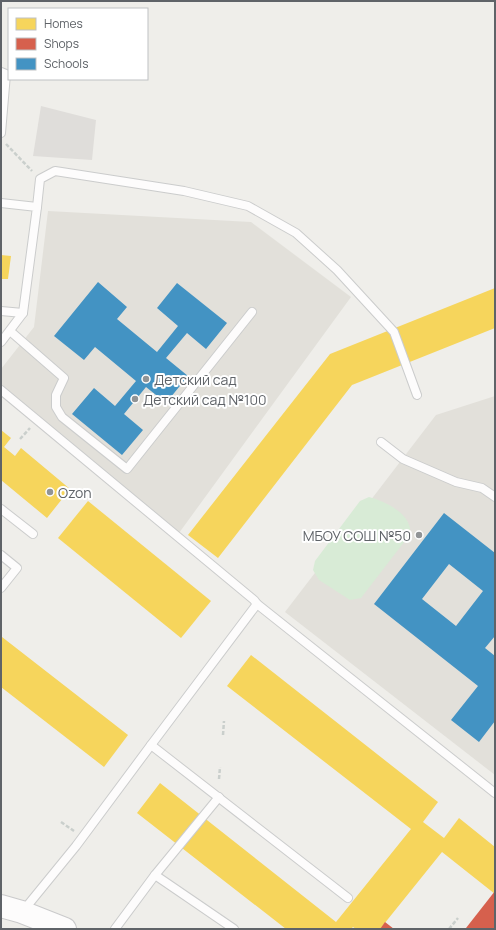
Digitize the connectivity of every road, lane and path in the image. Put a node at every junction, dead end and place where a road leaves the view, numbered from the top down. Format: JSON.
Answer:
{"nodes":[{"id":1,"x":1,"y":72,"type":"edge"},
{"id":2,"x":1,"y":133,"type":"edge"},
{"id":3,"x":1,"y":140,"type":"edge"},
{"id":4,"x":40,"y":179,"type":"junction"},
{"id":5,"x":1,"y":203,"type":"edge"},
{"id":6,"x":37,"y":207,"type":"junction"},
{"id":7,"x":1,"y":311,"type":"edge"},
{"id":8,"x":252,"y":312,"type":"dead end"},
{"id":9,"x":23,"y":313,"type":"junction"},
{"id":10,"x":10,"y":331,"type":"junction"},
{"id":11,"x":1,"y":342,"type":"edge"},
{"id":12,"x":1,"y":390,"type":"edge"},
{"id":13,"x":417,"y":394,"type":"dead end"},
{"id":14,"x":381,"y":442,"type":"dead end"},
{"id":15,"x":495,"y":497,"type":"edge"},
{"id":16,"x":1,"y":509,"type":"edge"},
{"id":17,"x":33,"y":534,"type":"dead end"},
{"id":18,"x":1,"y":555,"type":"edge"},
{"id":19,"x":1,"y":588,"type":"edge"},
{"id":20,"x":258,"y":604,"type":"junction"},
{"id":21,"x":224,"y":721,"type":"dead end"},
{"id":22,"x":223,"y":735,"type":"dead end"},
{"id":23,"x":151,"y":745,"type":"junction"},
{"id":24,"x":220,"y":767,"type":"dead end"},
{"id":25,"x":219,"y":779,"type":"dead end"},
{"id":26,"x":495,"y":793,"type":"edge"},
{"id":27,"x":219,"y":797,"type":"junction"},
{"id":28,"x":61,"y":822,"type":"dead end"},
{"id":29,"x":76,"y":833,"type":"dead end"},
{"id":30,"x":155,"y":875,"type":"junction"},
{"id":31,"x":348,"y":898,"type":"dead end"},
{"id":32,"x":1,"y":906,"type":"edge"},
{"id":33,"x":22,"y":912,"type":"junction"},
{"id":34,"x":458,"y":918,"type":"dead end"},
{"id":35,"x":65,"y":929,"type":"edge"},
{"id":36,"x":115,"y":929,"type":"edge"},
{"id":37,"x":234,"y":929,"type":"edge"},
{"id":38,"x":449,"y":929,"type":"edge"}],
"edges":[{"from":1,"to":2,"type":"lane"},
{"from":3,"to":4,"type":"path"},
{"from":4,"to":6,"type":"lane"},
{"from":4,"to":13,"type":"lane"},
{"from":5,"to":6,"type":"lane"},
{"from":6,"to":9,"type":"lane"},
{"from":7,"to":9,"type":"lane"},
{"from":8,"to":10,"type":"lane"},
{"from":9,"to":10,"type":"lane"},
{"from":10,"to":11,"type":"lane"},
{"from":12,"to":20,"type":"lane"},
{"from":14,"to":15,"type":"lane"},
{"from":16,"to":17,"type":"lane"},
{"from":18,"to":19,"type":"lane"},
{"from":20,"to":23,"type":"lane"},
{"from":20,"to":26,"type":"lane"},
{"from":21,"to":22,"type":"path"},
{"from":23,"to":27,"type":"lane"},
{"from":23,"to":33,"type":"lane"},
{"from":24,"to":25,"type":"path"},
{"from":27,"to":30,"type":"lane"},
{"from":27,"to":31,"type":"lane"},
{"from":28,"to":29,"type":"path"},
{"from":30,"to":36,"type":"lane"},
{"from":30,"to":37,"type":"lane"},
{"from":32,"to":33,"type":"main road"},
{"from":33,"to":35,"type":"main road"},
{"from":34,"to":38,"type":"path"}]}
